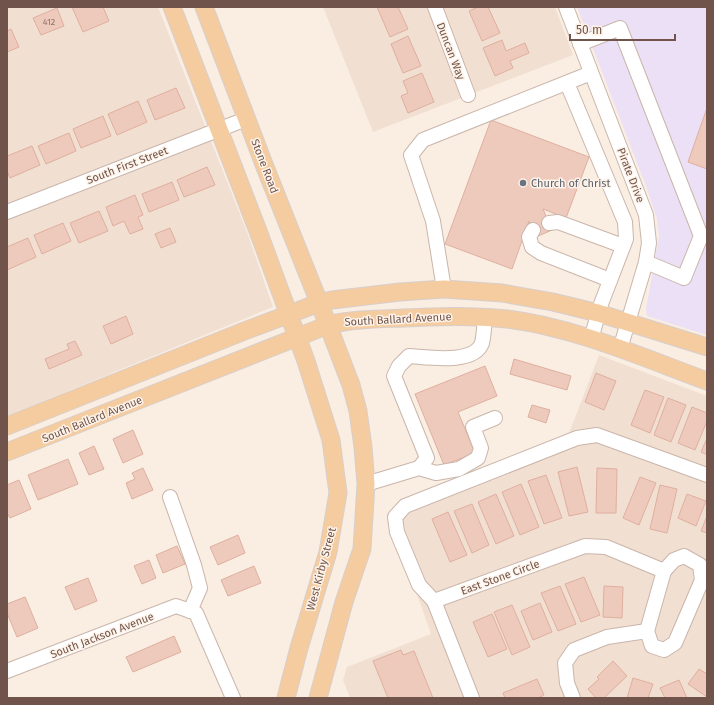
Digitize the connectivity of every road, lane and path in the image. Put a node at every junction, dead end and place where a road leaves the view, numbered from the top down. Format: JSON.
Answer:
{"nodes":[{"id":1,"x":172,"y":7,"type":"edge"},
{"id":2,"x":204,"y":7,"type":"edge"},
{"id":3,"x":434,"y":7,"type":"edge"},
{"id":4,"x":566,"y":7,"type":"edge"},
{"id":5,"x":580,"y":44,"type":"junction"},
{"id":6,"x":591,"y":73,"type":"junction"},
{"id":7,"x":567,"y":83,"type":"junction"},
{"id":8,"x":468,"y":95,"type":"dead end"},
{"id":9,"x":246,"y":119,"type":"junction"},
{"id":10,"x":219,"y":129,"type":"junction"},
{"id":11,"x":7,"y":212,"type":"edge"},
{"id":12,"x":549,"y":223,"type":"dead end"},
{"id":13,"x":533,"y":230,"type":"dead end"},
{"id":14,"x":623,"y":246,"type":"junction"},
{"id":15,"x":646,"y":262,"type":"junction"},
{"id":16,"x":610,"y":280,"type":"junction"},
{"id":17,"x":444,"y":289,"type":"junction"},
{"id":18,"x":319,"y":302,"type":"junction"},
{"id":19,"x":598,"y":313,"type":"junction"},
{"id":20,"x":485,"y":318,"type":"junction"},
{"id":21,"x":628,"y":322,"type":"junction"},
{"id":22,"x":292,"y":325,"type":"junction"},
{"id":23,"x":328,"y":325,"type":"junction"},
{"id":24,"x":591,"y":339,"type":"junction"},
{"id":25,"x":707,"y":347,"type":"edge"},
{"id":26,"x":620,"y":349,"type":"junction"},
{"id":27,"x":707,"y":381,"type":"edge"},
{"id":28,"x":495,"y":418,"type":"dead end"},
{"id":29,"x":7,"y":426,"type":"edge"},
{"id":30,"x":7,"y":452,"type":"edge"},
{"id":31,"x":419,"y":468,"type":"junction"},
{"id":32,"x":707,"y":476,"type":"edge"},
{"id":33,"x":366,"y":484,"type":"junction"},
{"id":34,"x":170,"y":497,"type":"dead end"},
{"id":35,"x":664,"y":571,"type":"junction"},
{"id":36,"x":434,"y":601,"type":"junction"},
{"id":37,"x":193,"y":612,"type":"junction"},
{"id":38,"x":646,"y":632,"type":"junction"},
{"id":39,"x":7,"y":671,"type":"edge"},
{"id":40,"x":233,"y":698,"type":"edge"},
{"id":41,"x":286,"y":698,"type":"edge"},
{"id":42,"x":318,"y":698,"type":"edge"},
{"id":43,"x":472,"y":698,"type":"edge"},
{"id":44,"x":573,"y":698,"type":"edge"}],
"edges":[{"from":1,"to":10,"type":"main road"},
{"from":2,"to":9,"type":"main road","name":"Stone Road"},
{"from":3,"to":8,"type":"street","name":"Duncan Way"},
{"from":4,"to":5,"type":"street","name":"Pirate Drive"},
{"from":5,"to":6,"type":"street","name":"Pirate Drive"},
{"from":5,"to":15,"type":"street"},
{"from":6,"to":7,"type":"street"},
{"from":6,"to":15,"type":"street","name":"Pirate Drive"},
{"from":7,"to":14,"type":"street"},
{"from":7,"to":17,"type":"street"},
{"from":9,"to":10,"type":"street","name":"South First Street"},
{"from":9,"to":18,"type":"main road","name":"Stone Road"},
{"from":10,"to":11,"type":"street","name":"South First Street"},
{"from":10,"to":22,"type":"main road"},
{"from":12,"to":14,"type":"street"},
{"from":13,"to":16,"type":"street"},
{"from":14,"to":16,"type":"street"},
{"from":15,"to":21,"type":"street","name":"Pirate Drive"},
{"from":16,"to":19,"type":"street"},
{"from":17,"to":18,"type":"main road","name":"South Ballard Avenue"},
{"from":17,"to":19,"type":"main road","name":"South Ballard Avenue"},
{"from":18,"to":22,"type":"main road","name":"South Ballard Avenue"},
{"from":18,"to":23,"type":"main road","name":"Stone Road"},
{"from":19,"to":21,"type":"main road","name":"South Ballard Avenue"},
{"from":19,"to":24,"type":"street"},
{"from":20,"to":23,"type":"main road","name":"South Ballard Avenue"},
{"from":20,"to":24,"type":"main road","name":"South Ballard Avenue"},
{"from":20,"to":31,"type":"street"},
{"from":21,"to":25,"type":"main road","name":"South Ballard Avenue"},
{"from":21,"to":26,"type":"street","name":"Pirate Drive"},
{"from":22,"to":23,"type":"main road","name":"South Ballard Avenue"},
{"from":22,"to":29,"type":"main road","name":"South Ballard Avenue"},
{"from":22,"to":30,"type":"main road","name":"South Ballard Avenue"},
{"from":22,"to":41,"type":"main road","name":"West Kirby Street"},
{"from":23,"to":33,"type":"main road"},
{"from":24,"to":26,"type":"main road","name":"South Ballard Avenue"},
{"from":26,"to":27,"type":"main road","name":"South Ballard Avenue"},
{"from":28,"to":31,"type":"street"},
{"from":31,"to":33,"type":"street"},
{"from":32,"to":36,"type":"street"},
{"from":33,"to":42,"type":"main road"},
{"from":34,"to":37,"type":"street"},
{"from":35,"to":36,"type":"street","name":"East Stone Circle"},
{"from":35,"to":38,"type":"street"},
{"from":35,"to":38,"type":"street"},
{"from":36,"to":43,"type":"street"},
{"from":37,"to":39,"type":"street","name":"South Jackson Avenue"},
{"from":37,"to":40,"type":"street"},
{"from":38,"to":44,"type":"street"}]}
